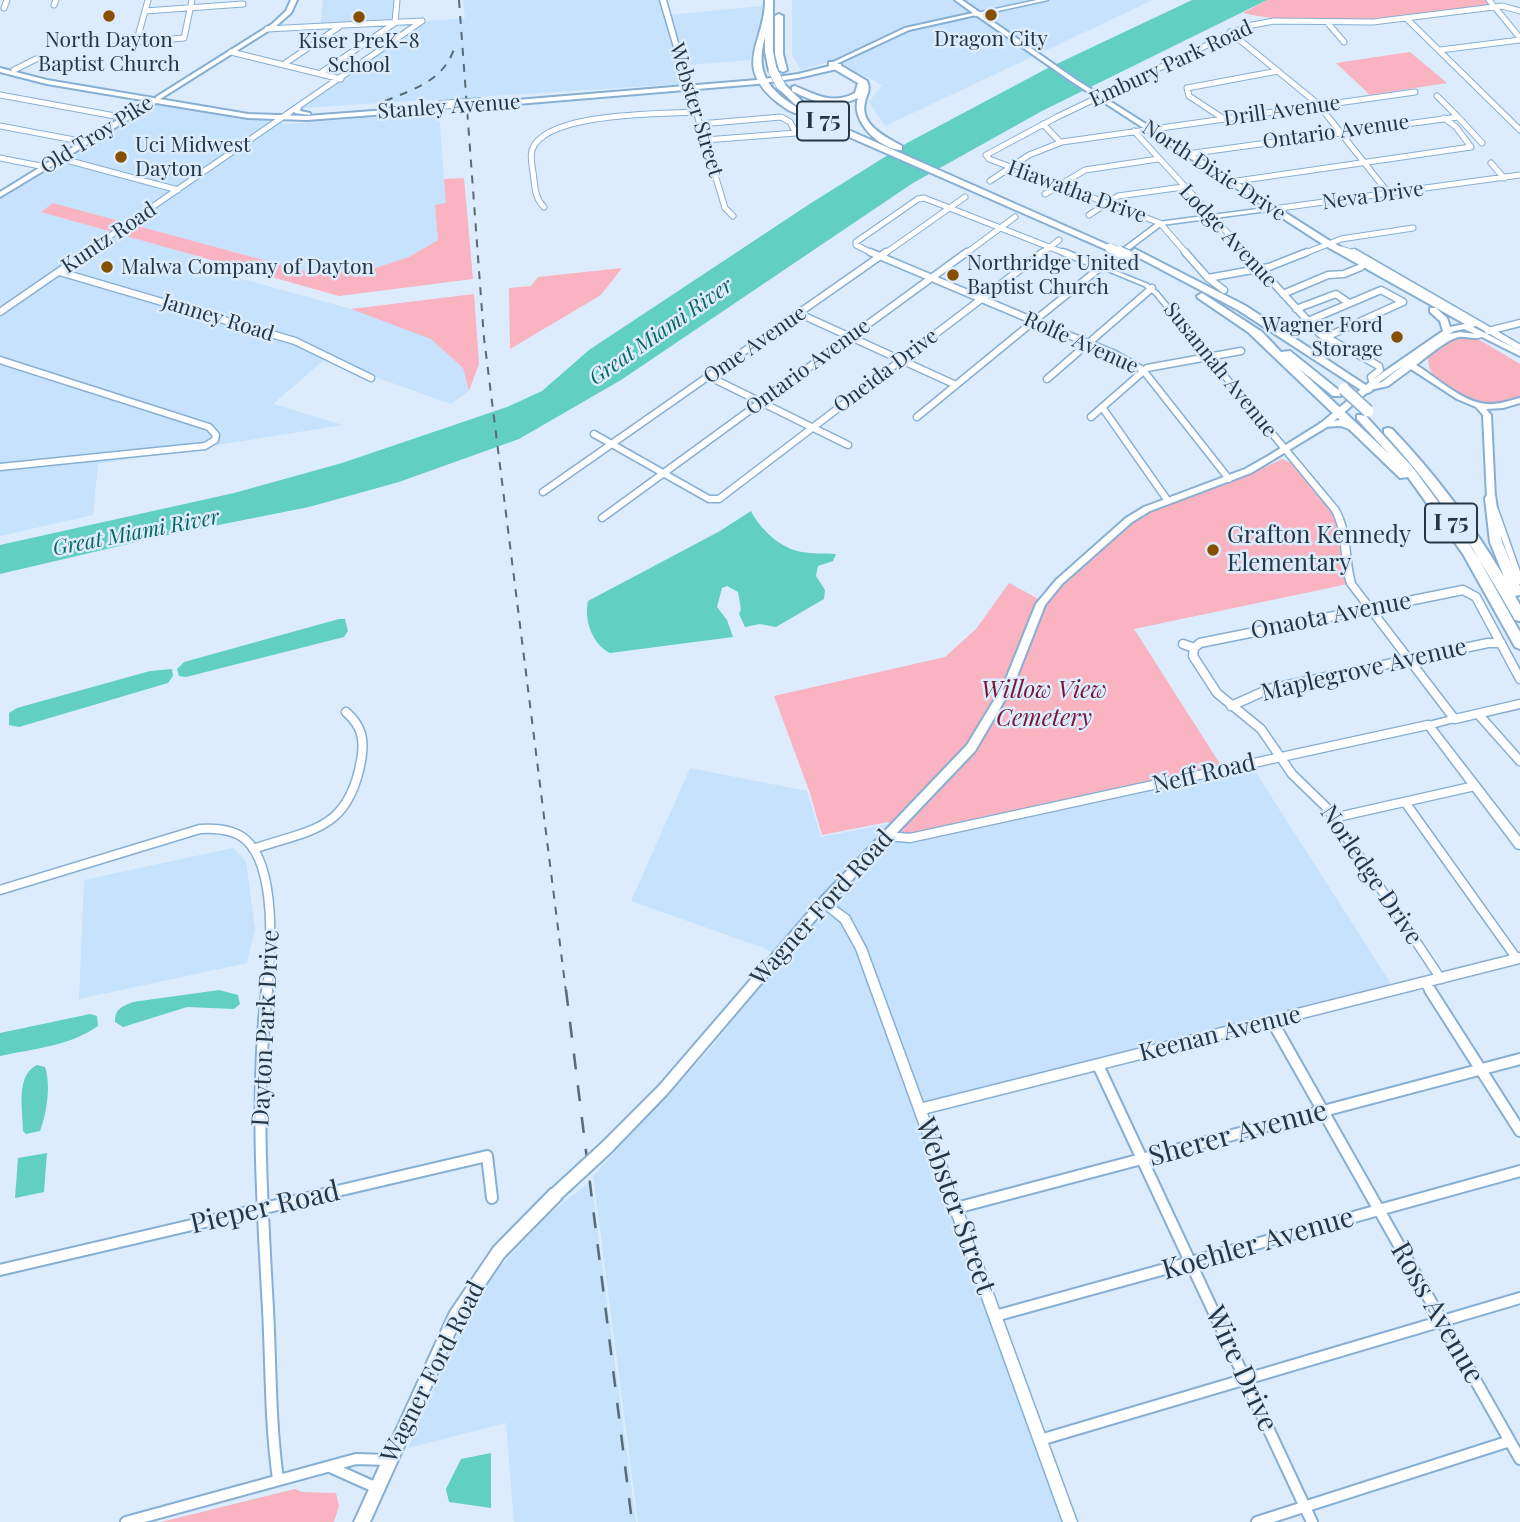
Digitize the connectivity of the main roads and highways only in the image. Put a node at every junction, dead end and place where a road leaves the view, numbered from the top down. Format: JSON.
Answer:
{"nodes":[{"id":1,"x":294,"y":0,"type":"edge"},
{"id":2,"x":769,"y":0,"type":"edge"},
{"id":3,"x":779,"y":0,"type":"edge"},
{"id":4,"x":958,"y":0,"type":"edge"},
{"id":5,"x":975,"y":14,"type":"junction"},
{"id":6,"x":769,"y":19,"type":"junction"},
{"id":7,"x":835,"y":66,"type":"junction"},
{"id":8,"x":0,"y":67,"type":"edge"},
{"id":9,"x":778,"y":70,"type":"junction"},
{"id":10,"x":759,"y":78,"type":"junction"},
{"id":11,"x":746,"y":80,"type":"joint"},
{"id":12,"x":789,"y":86,"type":"junction"},
{"id":13,"x":689,"y":87,"type":"junction"},
{"id":14,"x":155,"y":99,"type":"junction"},
{"id":15,"x":298,"y":107,"type":"road end"},
{"id":16,"x":439,"y":107,"type":"junction"},
{"id":17,"x":308,"y":114,"type":"junction"},
{"id":18,"x":285,"y":116,"type":"junction"},
{"id":19,"x":876,"y":143,"type":"junction"},
{"id":20,"x":957,"y":178,"type":"junction"},
{"id":21,"x":0,"y":195,"type":"edge"},
{"id":22,"x":1327,"y":243,"type":"junction"},
{"id":23,"x":1132,"y":255,"type":"junction"},
{"id":24,"x":1368,"y":266,"type":"junction"},
{"id":25,"x":1193,"y":283,"type":"junction"},
{"id":26,"x":1420,"y":294,"type":"junction"},
{"id":27,"x":1433,"y":310,"type":"junction"},
{"id":28,"x":1460,"y":326,"type":"junction"},
{"id":29,"x":1251,"y":329,"type":"junction"},
{"id":30,"x":1484,"y":333,"type":"junction"},
{"id":31,"x":1448,"y":335,"type":"junction"},
{"id":32,"x":1430,"y":344,"type":"junction"},
{"id":33,"x":1520,"y":351,"type":"edge"},
{"id":34,"x":1427,"y":356,"type":"junction"},
{"id":35,"x":1520,"y":361,"type":"edge"},
{"id":36,"x":1408,"y":366,"type":"junction"},
{"id":37,"x":1436,"y":382,"type":"junction"},
{"id":38,"x":1374,"y":384,"type":"junction"},
{"id":39,"x":1340,"y":392,"type":"junction"},
{"id":40,"x":1518,"y":401,"type":"edge"},
{"id":41,"x":1479,"y":405,"type":"junction"},
{"id":42,"x":1338,"y":414,"type":"junction"},
{"id":43,"x":1360,"y":418,"type":"junction"},
{"id":44,"x":1488,"y":423,"type":"junction"},
{"id":45,"x":1324,"y":425,"type":"junction"},
{"id":46,"x":1491,"y":498,"type":"joint"},
{"id":47,"x":1520,"y":599,"type":"edge"},
{"id":48,"x":1520,"y":617,"type":"edge"},
{"id":49,"x":1520,"y":644,"type":"edge"},
{"id":50,"x":362,"y":1522,"type":"edge"}],
"edges":[{"from":1,"to":14,"type":"main road","name":"Old Troy Pike"},
{"from":2,"to":6,"type":"highway","number":"I 75"},
{"from":3,"to":9,"type":"highway","number":"I 75"},
{"from":4,"to":5,"type":"main road","name":"North Dixie Drive"},
{"from":5,"to":7,"type":"main road","name":"Stanley Avenue"},
{"from":5,"to":22,"type":"main road","name":"North Dixie Drive"},
{"from":6,"to":9,"type":"highway","number":"I 75"},
{"from":6,"to":10,"type":"highway"},
{"from":7,"to":10,"type":"main road","name":"Stanley Avenue"},
{"from":7,"to":12,"type":"highway"},
{"from":7,"to":19,"type":"highway"},
{"from":8,"to":14,"type":"main road","name":"Stanley Avenue"},
{"from":8,"to":14,"type":"main road","name":"Stanley Avenue"},
{"from":9,"to":12,"type":"highway","number":"I 75","bridge":true},
{"from":10,"to":11,"type":"highway"},
{"from":10,"to":13,"type":"main road","name":"Stanley Avenue"},
{"from":10,"to":19,"type":"highway"},
{"from":11,"to":13,"type":"main road","name":"Stanley Avenue"},
{"from":12,"to":19,"type":"highway","number":"I 75"},
{"from":13,"to":16,"type":"main road","name":"Stanley Avenue","bridge":true},
{"from":14,"to":18,"type":"main road","name":"Stanley Avenue"},
{"from":14,"to":21,"type":"main road","name":"Old Troy Pike"},
{"from":15,"to":17,"type":"main road"},
{"from":16,"to":17,"type":"main road","name":"Stanley Avenue"},
{"from":16,"to":18,"type":"main road","name":"Stanley Avenue"},
{"from":17,"to":18,"type":"main road","name":"Stanley Avenue"},
{"from":19,"to":20,"type":"highway","number":"I 75"},
{"from":19,"to":20,"type":"highway","number":"I 75"},
{"from":20,"to":23,"type":"highway","number":"I 75","bridge":true},
{"from":22,"to":24,"type":"main road","name":"North Dixie Drive"},
{"from":22,"to":24,"type":"main road","name":"North Dixie Drive"},
{"from":23,"to":25,"type":"highway","number":"I 75"},
{"from":23,"to":29,"type":"highway","number":"I 75"},
{"from":24,"to":26,"type":"main road","name":"North Dixie Drive"},
{"from":24,"to":27,"type":"main road","name":"North Dixie Drive"},
{"from":25,"to":38,"type":"highway"},
{"from":25,"to":39,"type":"highway","number":"I 75"},
{"from":26,"to":28,"type":"main road"},
{"from":26,"to":30,"type":"main road","name":"North Dixie Drive"},
{"from":27,"to":28,"type":"main road","name":"North Dixie Drive"},
{"from":27,"to":31,"type":"main road"},
{"from":28,"to":30,"type":"main road","name":"North Dixie Drive"},
{"from":28,"to":31,"type":"main road","name":"Wagner Ford Road"},
{"from":28,"to":33,"type":"main road"},
{"from":29,"to":39,"type":"highway","number":"I 75"},
{"from":29,"to":42,"type":"highway"},
{"from":30,"to":31,"type":"main road"},
{"from":30,"to":33,"type":"main road","name":"North Dixie Drive"},
{"from":30,"to":35,"type":"main road","name":"North Dixie Drive"},
{"from":31,"to":32,"type":"main road","name":"Wagner Ford Road"},
{"from":31,"to":34,"type":"main road","name":"Wagner Ford Road"},
{"from":32,"to":36,"type":"main road"},
{"from":32,"to":38,"type":"main road","name":"Wagner Ford Road"},
{"from":34,"to":36,"type":"main road","name":"Wagner Ford Road"},
{"from":34,"to":37,"type":"main road"},
{"from":36,"to":37,"type":"main road"},
{"from":36,"to":38,"type":"main road"},
{"from":36,"to":38,"type":"main road","name":"Wagner Ford Road"},
{"from":37,"to":41,"type":"main road"},
{"from":38,"to":42,"type":"main road","name":"Wagner Ford Road"},
{"from":39,"to":43,"type":"highway","number":"I 75"},
{"from":40,"to":41,"type":"main road"},
{"from":40,"to":44,"type":"main road"},
{"from":41,"to":44,"type":"main road"},
{"from":42,"to":43,"type":"highway"},
{"from":42,"to":45,"type":"main road","name":"Wagner Ford Road"},
{"from":43,"to":45,"type":"highway"},
{"from":43,"to":48,"type":"highway","number":"I 75"},
{"from":43,"to":49,"type":"highway","number":"I 75"},
{"from":44,"to":46,"type":"main road"},
{"from":45,"to":50,"type":"main road","name":"Wagner Ford Road","bridge":true},
{"from":46,"to":47,"type":"highway"}]}
